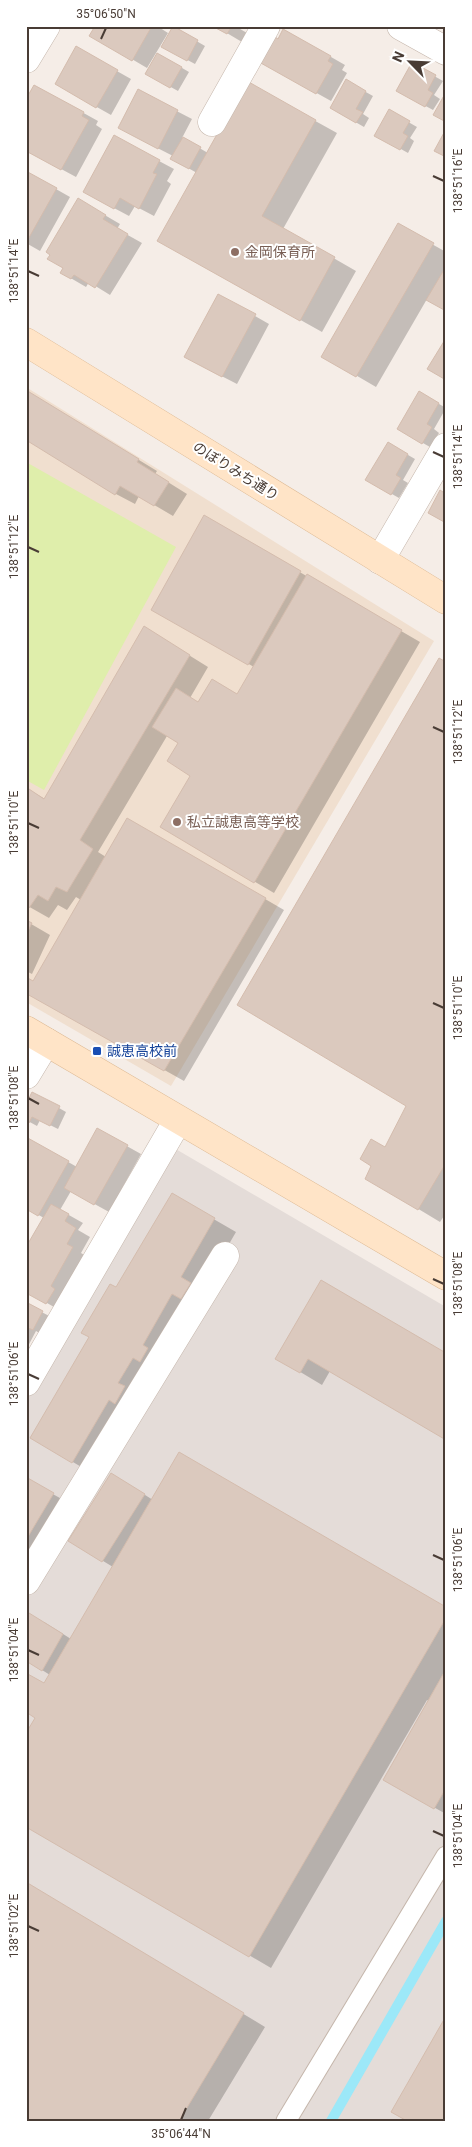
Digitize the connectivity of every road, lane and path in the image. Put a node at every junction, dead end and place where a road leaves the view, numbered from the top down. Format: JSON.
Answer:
{"nodes":[{"id":1,"x":46,"y":26,"type":"edge"},
{"id":2,"x":266,"y":26,"type":"edge"},
{"id":3,"x":402,"y":26,"type":"edge"},
{"id":4,"x":446,"y":51,"type":"edge"},
{"id":5,"x":26,"y":59,"type":"edge"},
{"id":6,"x":212,"y":122,"type":"dead end"},
{"id":7,"x":26,"y":342,"type":"edge"},
{"id":8,"x":446,"y":447,"type":"edge"},
{"id":9,"x":380,"y":560,"type":"junction"},
{"id":10,"x":446,"y":600,"type":"edge"},
{"id":11,"x":36,"y":1036,"type":"edge"},
{"id":12,"x":26,"y":1075,"type":"edge"},
{"id":13,"x":178,"y":1120,"type":"junction"},
{"id":14,"x":225,"y":1256,"type":"dead end"},
{"id":15,"x":446,"y":1276,"type":"edge"},
{"id":16,"x":26,"y":1382,"type":"edge"},
{"id":17,"x":26,"y":1581,"type":"edge"},
{"id":18,"x":446,"y":1856,"type":"edge"},
{"id":19,"x":286,"y":2121,"type":"edge"}],
"edges":[{"from":1,"to":5,"type":"street"},
{"from":2,"to":6,"type":"street"},
{"from":3,"to":4,"type":"street"},
{"from":7,"to":9,"type":"street","name":"のぼりみち通り"},
{"from":8,"to":9,"type":"street"},
{"from":9,"to":10,"type":"street","name":"のぼりみち通り"},
{"from":11,"to":12,"type":"street"},
{"from":11,"to":13,"type":"street"},
{"from":13,"to":15,"type":"street"},
{"from":13,"to":16,"type":"street"},
{"from":14,"to":17,"type":"street"},
{"from":18,"to":19,"type":"lane"}]}
